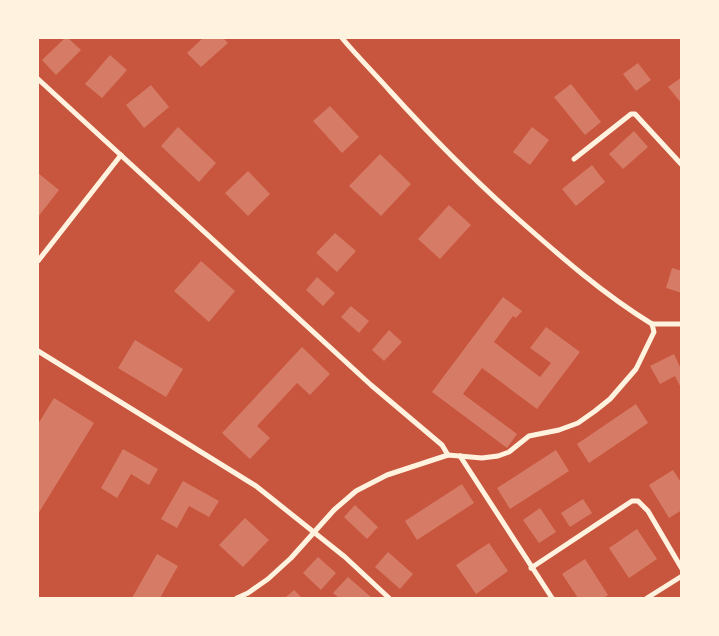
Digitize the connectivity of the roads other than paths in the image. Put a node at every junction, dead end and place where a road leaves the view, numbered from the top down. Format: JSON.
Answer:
{"nodes":[{"id":1,"x":342,"y":38,"type":"edge"},
{"id":2,"x":38,"y":78,"type":"edge"},
{"id":3,"x":121,"y":155,"type":"junction"},
{"id":4,"x":574,"y":159,"type":"dead end"},
{"id":5,"x":682,"y":165,"type":"edge"},
{"id":6,"x":38,"y":261,"type":"edge"},
{"id":7,"x":652,"y":324,"type":"junction"},
{"id":8,"x":682,"y":324,"type":"edge"},
{"id":9,"x":38,"y":351,"type":"edge"},
{"id":10,"x":448,"y":455,"type":"junction"},
{"id":11,"x":460,"y":456,"type":"junction"},
{"id":12,"x":313,"y":531,"type":"junction"},
{"id":13,"x":531,"y":568,"type":"junction"},
{"id":14,"x":682,"y":569,"type":"edge"},
{"id":15,"x":682,"y":576,"type":"edge"},
{"id":16,"x":237,"y":598,"type":"edge"},
{"id":17,"x":389,"y":598,"type":"edge"},
{"id":18,"x":552,"y":598,"type":"edge"},
{"id":19,"x":647,"y":598,"type":"edge"}],
"edges":[{"from":1,"to":7,"type":"street"},
{"from":2,"to":3,"type":"street"},
{"from":3,"to":6,"type":"street"},
{"from":3,"to":10,"type":"street"},
{"from":4,"to":5,"type":"street"},
{"from":7,"to":8,"type":"street"},
{"from":7,"to":11,"type":"street"},
{"from":9,"to":12,"type":"street"},
{"from":10,"to":11,"type":"street"},
{"from":10,"to":12,"type":"street"},
{"from":11,"to":13,"type":"street"},
{"from":12,"to":16,"type":"street"},
{"from":12,"to":17,"type":"street"},
{"from":13,"to":14,"type":"street"},
{"from":13,"to":18,"type":"street"},
{"from":15,"to":19,"type":"street"}]}
